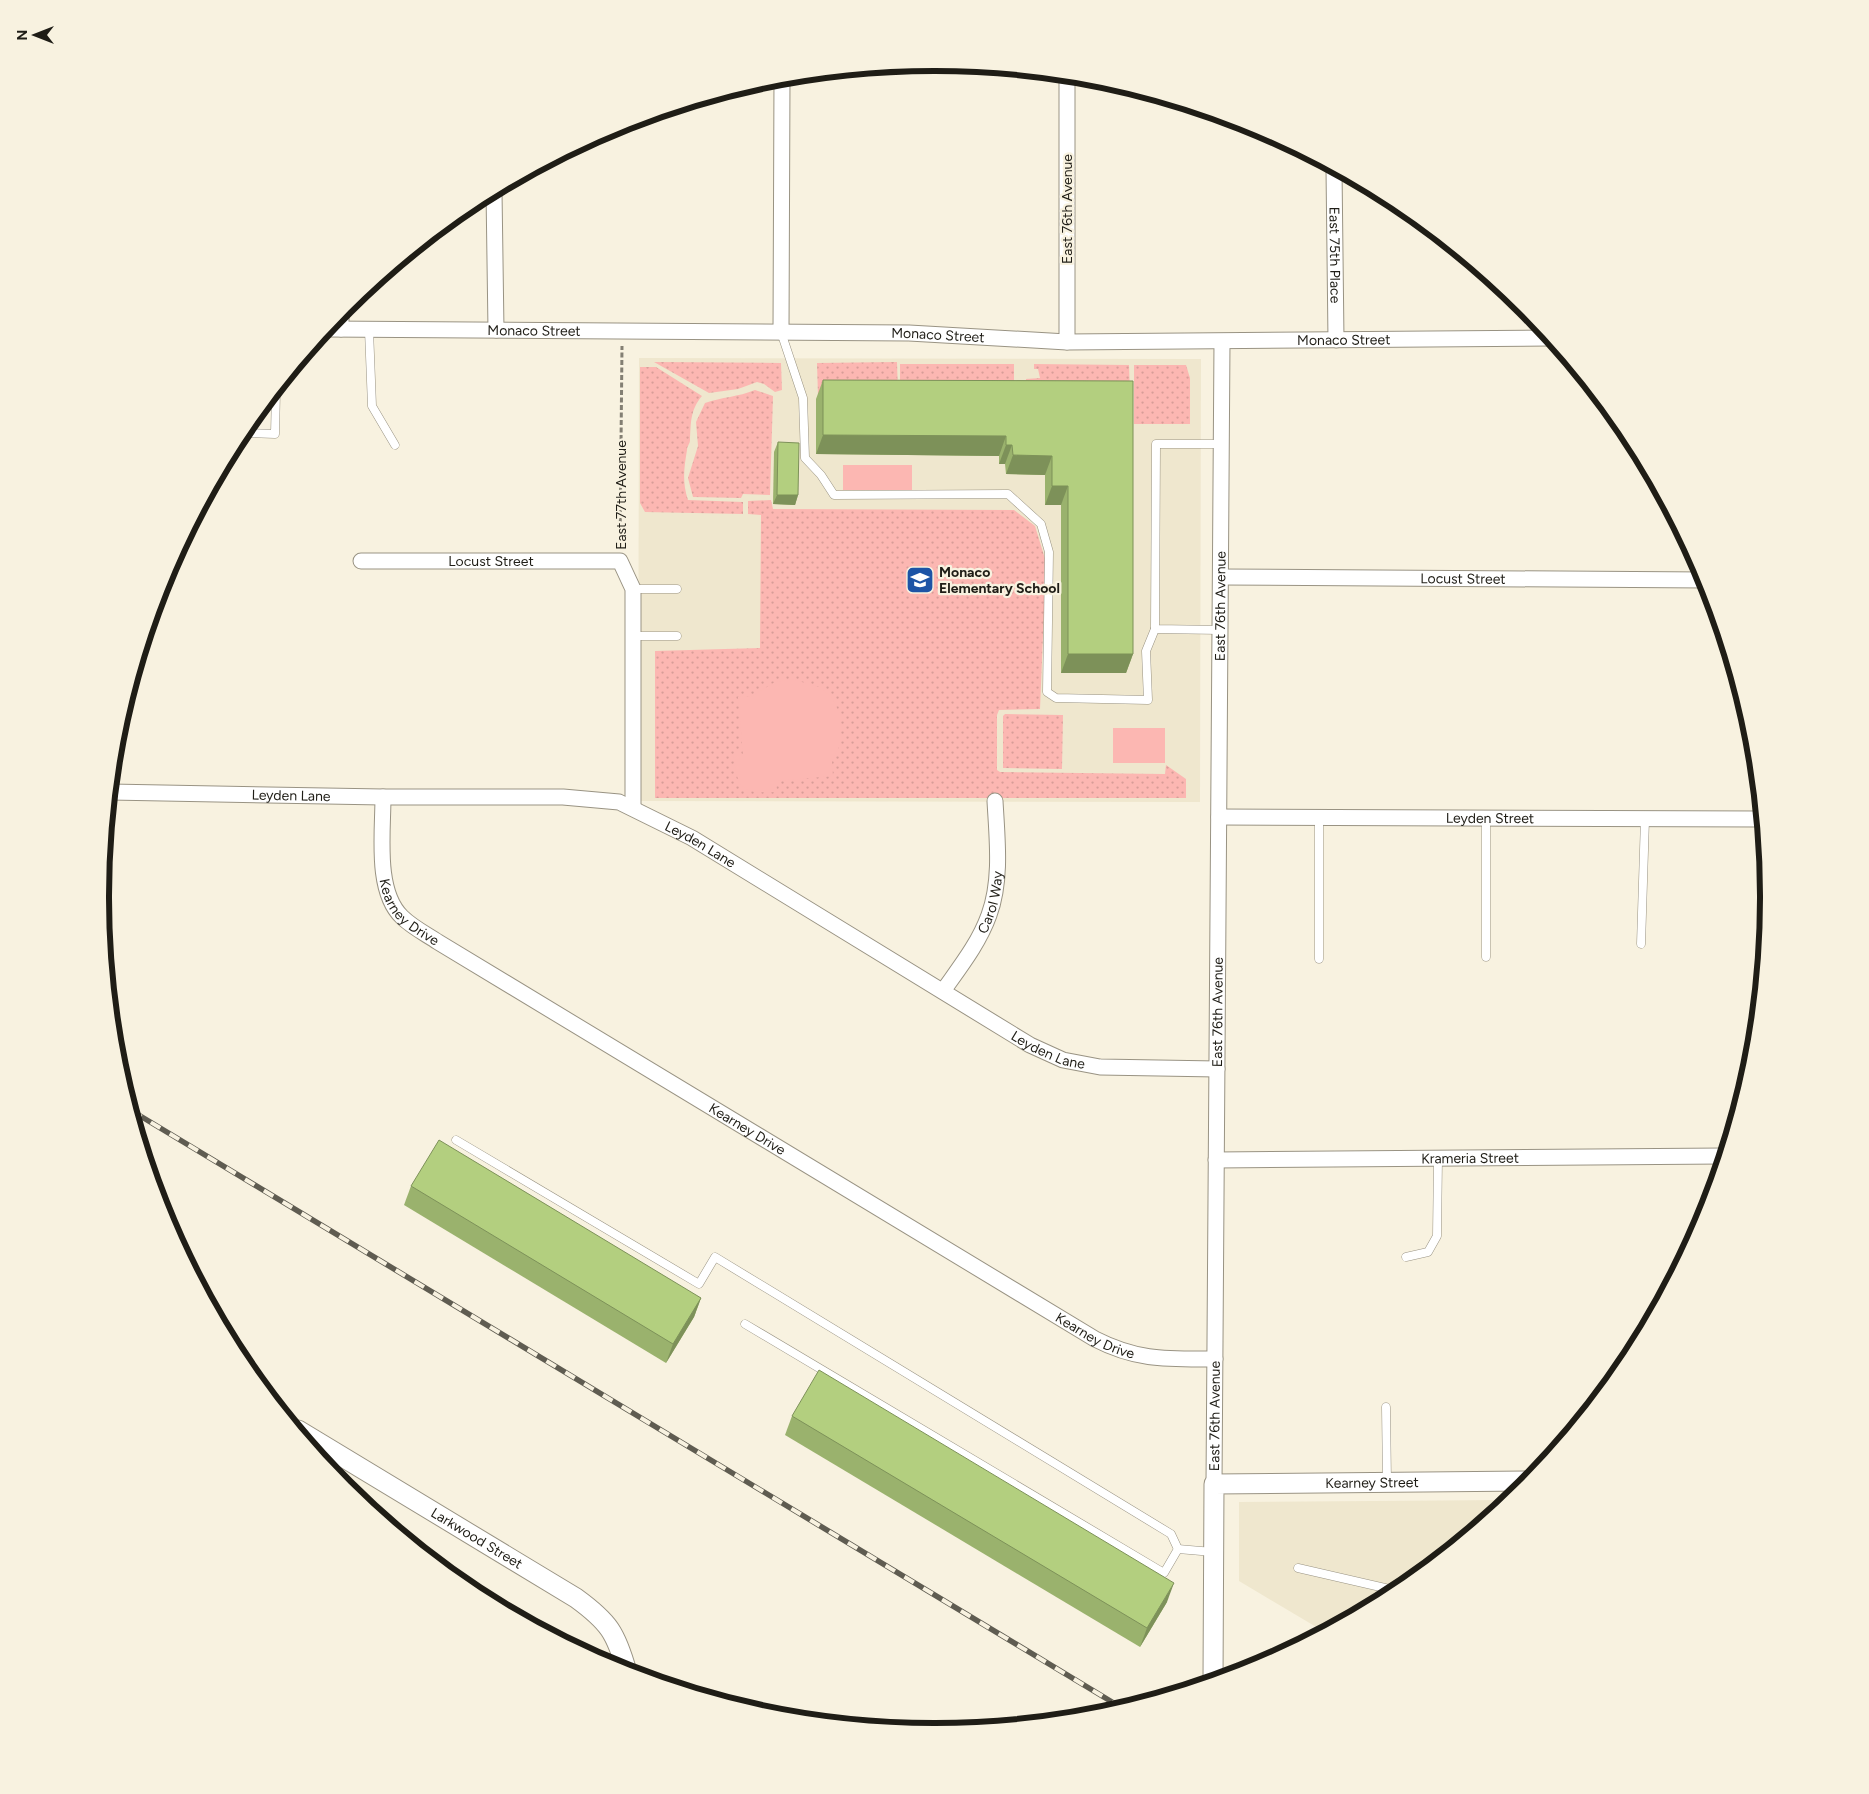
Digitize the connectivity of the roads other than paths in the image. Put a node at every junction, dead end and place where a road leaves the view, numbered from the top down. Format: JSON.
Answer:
{"nodes":[{"id":1,"x":1067,"y":82,"type":"edge"},
{"id":2,"x":782,"y":86,"type":"edge"},
{"id":3,"x":1334,"y":175,"type":"edge"},
{"id":4,"x":494,"y":199,"type":"edge"},
{"id":5,"x":336,"y":329,"type":"edge"},
{"id":6,"x":369,"y":330,"type":"junction"},
{"id":7,"x":496,"y":330,"type":"junction"},
{"id":8,"x":781,"y":332,"type":"junction"},
{"id":9,"x":1541,"y":338,"type":"edge"},
{"id":10,"x":1336,"y":340,"type":"junction"},
{"id":11,"x":1067,"y":342,"type":"junction"},
{"id":12,"x":1222,"y":342,"type":"junction"},
{"id":13,"x":276,"y":399,"type":"edge"},
{"id":14,"x":251,"y":433,"type":"edge"},
{"id":15,"x":1222,"y":444,"type":"junction"},
{"id":16,"x":395,"y":445,"type":"dead end"},
{"id":17,"x":361,"y":560,"type":"dead end"},
{"id":18,"x":620,"y":560,"type":"joint"},
{"id":19,"x":1221,"y":577,"type":"junction"},
{"id":20,"x":1697,"y":580,"type":"edge"},
{"id":21,"x":633,"y":589,"type":"junction"},
{"id":22,"x":677,"y":589,"type":"dead end"},
{"id":23,"x":1155,"y":629,"type":"junction"},
{"id":24,"x":1220,"y":630,"type":"junction"},
{"id":25,"x":633,"y":636,"type":"junction"},
{"id":26,"x":678,"y":636,"type":"dead end"},
{"id":27,"x":116,"y":792,"type":"edge"},
{"id":28,"x":383,"y":797,"type":"junction"},
{"id":29,"x":995,"y":801,"type":"dead end"},
{"id":30,"x":633,"y":807,"type":"junction"},
{"id":31,"x":1219,"y":817,"type":"junction"},
{"id":32,"x":1319,"y":818,"type":"junction"},
{"id":33,"x":1486,"y":818,"type":"junction"},
{"id":34,"x":1645,"y":818,"type":"junction"},
{"id":35,"x":1756,"y":819,"type":"edge"},
{"id":36,"x":1641,"y":944,"type":"dead end"},
{"id":37,"x":1486,"y":957,"type":"dead end"},
{"id":38,"x":1320,"y":958,"type":"dead end"},
{"id":39,"x":943,"y":991,"type":"junction"},
{"id":40,"x":1217,"y":1069,"type":"junction"},
{"id":41,"x":456,"y":1140,"type":"dead end"},
{"id":42,"x":1718,"y":1156,"type":"edge"},
{"id":43,"x":1438,"y":1158,"type":"junction"},
{"id":44,"x":1216,"y":1160,"type":"junction"},
{"id":45,"x":1406,"y":1257,"type":"dead end"},
{"id":46,"x":745,"y":1324,"type":"dead end"},
{"id":47,"x":1215,"y":1358,"type":"junction"},
{"id":48,"x":1386,"y":1407,"type":"dead end"},
{"id":49,"x":312,"y":1438,"type":"edge"},
{"id":50,"x":1518,"y":1481,"type":"edge"},
{"id":51,"x":1387,"y":1482,"type":"junction"},
{"id":52,"x":1214,"y":1484,"type":"junction"},
{"id":53,"x":1178,"y":1549,"type":"junction"},
{"id":54,"x":1214,"y":1552,"type":"junction"},
{"id":55,"x":1298,"y":1568,"type":"dead end"},
{"id":56,"x":1386,"y":1588,"type":"edge"},
{"id":57,"x":624,"y":1662,"type":"edge"},
{"id":58,"x":1213,"y":1674,"type":"edge"}],
"edges":[{"from":1,"to":11,"type":"street","name":"East 76th Avenue"},
{"from":2,"to":8,"type":"street"},
{"from":3,"to":10,"type":"street","name":"East 75th Place"},
{"from":4,"to":7,"type":"street"},
{"from":5,"to":6,"type":"street","name":"Monaco Street"},
{"from":6,"to":7,"type":"street","name":"Monaco Street"},
{"from":6,"to":16,"type":"lane"},
{"from":7,"to":8,"type":"street","name":"Monaco Street"},
{"from":8,"to":11,"type":"street","name":"Monaco Street"},
{"from":8,"to":23,"type":"lane"},
{"from":9,"to":10,"type":"street","name":"Monaco Street"},
{"from":10,"to":12,"type":"street","name":"Monaco Street"},
{"from":11,"to":12,"type":"street","name":"Monaco Street"},
{"from":12,"to":15,"type":"street","name":"East 76th Avenue"},
{"from":13,"to":14,"type":"lane"},
{"from":15,"to":19,"type":"street","name":"East 76th Avenue"},
{"from":15,"to":23,"type":"lane"},
{"from":17,"to":18,"type":"street","name":"Locust Street"},
{"from":18,"to":21,"type":"street","name":"East 77th Avenue"},
{"from":19,"to":20,"type":"street","name":"Locust Street"},
{"from":19,"to":24,"type":"street","name":"East 76th Avenue"},
{"from":21,"to":22,"type":"lane"},
{"from":21,"to":25,"type":"street","name":"East 77th Avenue"},
{"from":23,"to":24,"type":"lane"},
{"from":24,"to":31,"type":"street","name":"East 76th Avenue"},
{"from":25,"to":26,"type":"lane"},
{"from":25,"to":30,"type":"street","name":"East 77th Avenue"},
{"from":27,"to":28,"type":"street","name":"Leyden Lane"},
{"from":28,"to":30,"type":"street","name":"Leyden Lane"},
{"from":28,"to":47,"type":"street","name":"Kearney Drive"},
{"from":29,"to":39,"type":"street","name":"Carol Way"},
{"from":30,"to":39,"type":"street","name":"Leyden Lane"},
{"from":31,"to":32,"type":"street","name":"Leyden Street"},
{"from":31,"to":40,"type":"street","name":"East 76th Avenue"},
{"from":32,"to":33,"type":"street","name":"Leyden Street"},
{"from":32,"to":38,"type":"lane"},
{"from":33,"to":34,"type":"street","name":"Leyden Street"},
{"from":33,"to":37,"type":"lane"},
{"from":34,"to":35,"type":"street","name":"Leyden Street"},
{"from":34,"to":36,"type":"lane"},
{"from":39,"to":40,"type":"street","name":"Leyden Lane"},
{"from":40,"to":44,"type":"street","name":"East 76th Avenue"},
{"from":41,"to":53,"type":"lane"},
{"from":42,"to":43,"type":"street","name":"Krameria Street"},
{"from":43,"to":44,"type":"street","name":"Krameria Street"},
{"from":43,"to":45,"type":"lane"},
{"from":44,"to":47,"type":"street","name":"East 76th Avenue"},
{"from":46,"to":53,"type":"lane"},
{"from":47,"to":52,"type":"street","name":"East 76th Avenue"},
{"from":48,"to":51,"type":"lane"},
{"from":49,"to":57,"type":"street","name":"Larkwood Street"},
{"from":50,"to":51,"type":"street","name":"Kearney Street"},
{"from":51,"to":52,"type":"street","name":"Kearney Street"},
{"from":52,"to":54,"type":"street","name":"East 76th Avenue"},
{"from":53,"to":54,"type":"lane"},
{"from":54,"to":58,"type":"street","name":"East 76th Avenue"},
{"from":55,"to":56,"type":"lane"}]}
